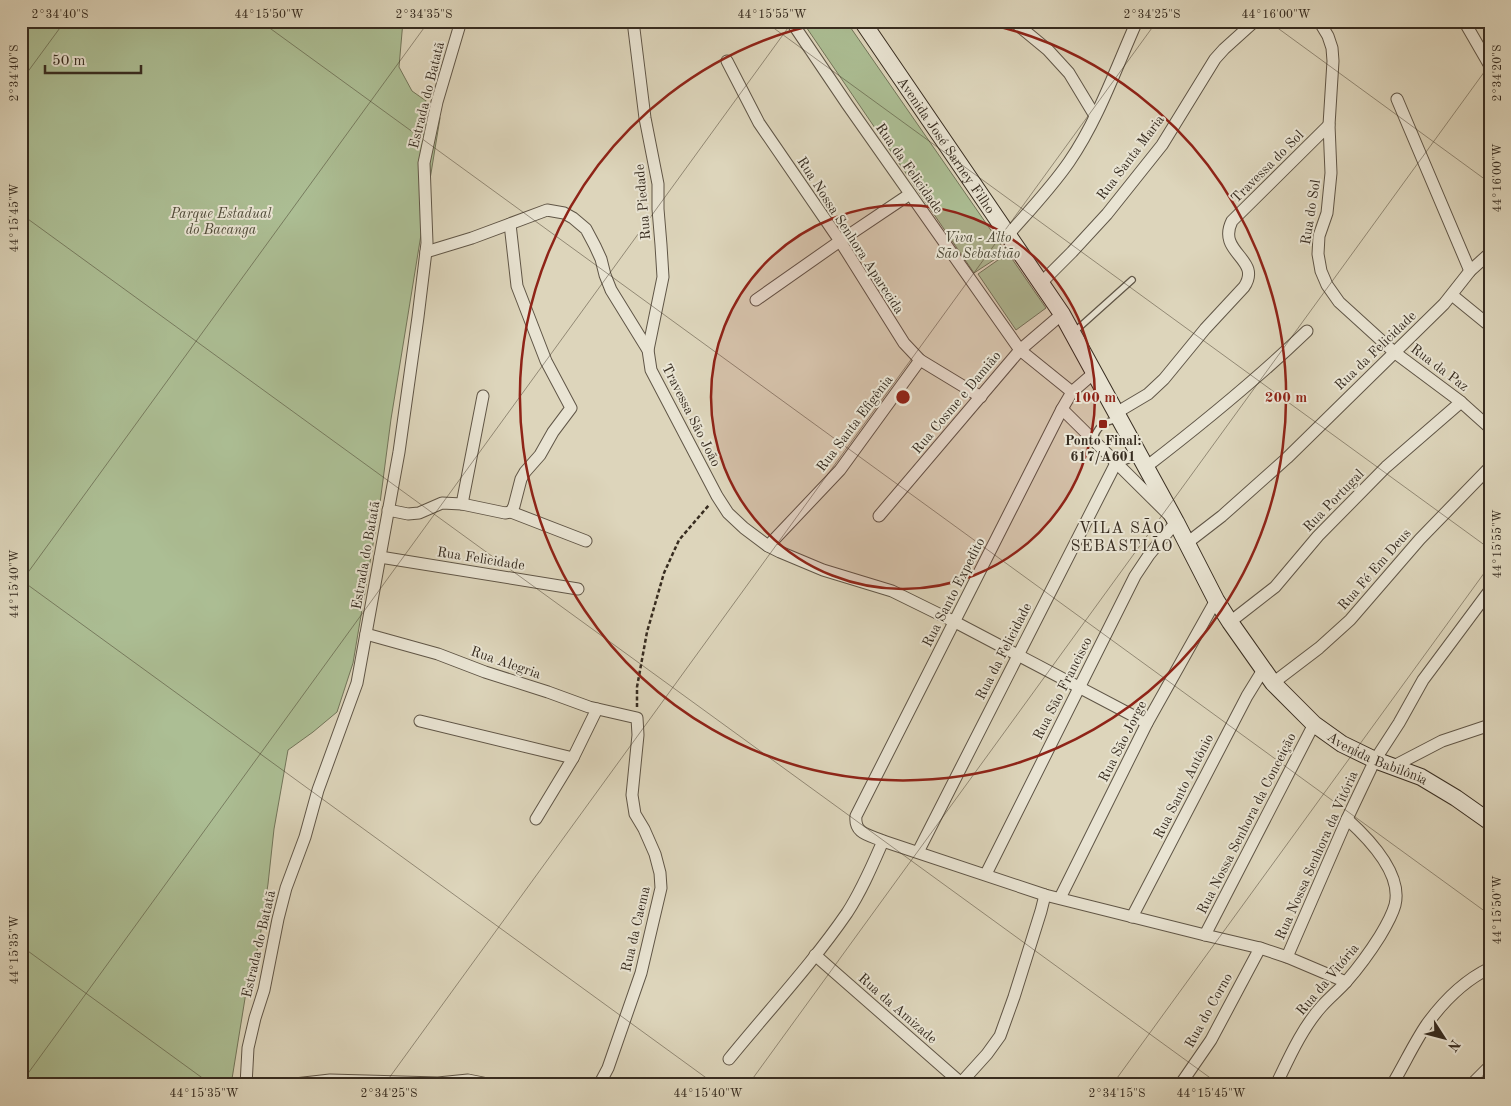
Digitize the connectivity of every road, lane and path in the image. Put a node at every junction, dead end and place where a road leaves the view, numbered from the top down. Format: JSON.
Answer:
{"nodes":[{"id":1,"x":461,"y":21,"type":"edge"},
{"id":2,"x":633,"y":21,"type":"edge"},
{"id":3,"x":790,"y":21,"type":"edge"},
{"id":4,"x":862,"y":21,"type":"edge"},
{"id":5,"x":1013,"y":21,"type":"edge"},
{"id":6,"x":1137,"y":21,"type":"edge"},
{"id":7,"x":1255,"y":21,"type":"edge"},
{"id":8,"x":1319,"y":21,"type":"edge"},
{"id":9,"x":1464,"y":21,"type":"edge"},
{"id":10,"x":727,"y":61,"type":"dead end"},
{"id":11,"x":1490,"y":66,"type":"edge"},
{"id":12,"x":1397,"y":99,"type":"dead end"},
{"id":13,"x":1095,"y":116,"type":"junction"},
{"id":14,"x":1329,"y":125,"type":"junction"},
{"id":15,"x":910,"y":194,"type":"junction"},
{"id":16,"x":510,"y":224,"type":"junction"},
{"id":17,"x":1008,"y":235,"type":"junction"},
{"id":18,"x":840,"y":241,"type":"junction"},
{"id":19,"x":426,"y":252,"type":"junction"},
{"id":20,"x":1490,"y":253,"type":"edge"},
{"id":21,"x":1470,"y":271,"type":"junction"},
{"id":22,"x":1132,"y":280,"type":"dead end"},
{"id":23,"x":1041,"y":283,"type":"junction"},
{"id":24,"x":1452,"y":295,"type":"junction"},
{"id":25,"x":756,"y":300,"type":"dead end"},
{"id":26,"x":1062,"y":314,"type":"junction"},
{"id":27,"x":1490,"y":326,"type":"edge"},
{"id":28,"x":1307,"y":331,"type":"dead end"},
{"id":29,"x":1073,"y":334,"type":"junction"},
{"id":30,"x":648,"y":350,"type":"junction"},
{"id":31,"x":1020,"y":350,"type":"junction"},
{"id":32,"x":1394,"y":352,"type":"junction"},
{"id":33,"x":920,"y":360,"type":"junction"},
{"id":34,"x":1094,"y":373,"type":"junction"},
{"id":35,"x":1072,"y":392,"type":"junction"},
{"id":36,"x":482,"y":396,"type":"dead end"},
{"id":37,"x":981,"y":397,"type":"junction"},
{"id":38,"x":1461,"y":402,"type":"junction"},
{"id":39,"x":1062,"y":409,"type":"junction"},
{"id":40,"x":1118,"y":416,"type":"junction"},
{"id":41,"x":1490,"y":428,"type":"edge"},
{"id":42,"x":1094,"y":441,"type":"junction"},
{"id":43,"x":1134,"y":446,"type":"junction"},
{"id":44,"x":1116,"y":463,"type":"junction"},
{"id":45,"x":1146,"y":467,"type":"junction"},
{"id":46,"x":1490,"y":467,"type":"edge"},
{"id":47,"x":717,"y":496,"type":"junction"},
{"id":48,"x":462,"y":504,"type":"junction"},
{"id":49,"x":388,"y":510,"type":"junction"},
{"id":50,"x":511,"y":512,"type":"junction"},
{"id":51,"x":879,"y":516,"type":"dead end"},
{"id":52,"x":1176,"y":522,"type":"junction"},
{"id":53,"x":586,"y":541,"type":"dead end"},
{"id":54,"x":1187,"y":544,"type":"junction"},
{"id":55,"x":768,"y":546,"type":"junction"},
{"id":56,"x":380,"y":557,"type":"junction"},
{"id":57,"x":578,"y":588,"type":"dead end"},
{"id":58,"x":1490,"y":590,"type":"edge"},
{"id":59,"x":1216,"y":600,"type":"junction"},
{"id":60,"x":955,"y":622,"type":"junction"},
{"id":61,"x":1230,"y":622,"type":"junction"},
{"id":62,"x":366,"y":634,"type":"junction"},
{"id":63,"x":1018,"y":655,"type":"junction"},
{"id":64,"x":1268,"y":677,"type":"junction"},
{"id":65,"x":1079,"y":688,"type":"junction"},
{"id":66,"x":597,"y":709,"type":"junction"},
{"id":67,"x":637,"y":718,"type":"junction"},
{"id":68,"x":420,"y":721,"type":"dead end"},
{"id":69,"x":1147,"y":723,"type":"junction"},
{"id":70,"x":1314,"y":724,"type":"junction"},
{"id":71,"x":1490,"y":725,"type":"edge"},
{"id":72,"x":573,"y":758,"type":"junction"},
{"id":73,"x":1375,"y":760,"type":"junction"},
{"id":74,"x":1394,"y":766,"type":"junction"},
{"id":75,"x":536,"y":819,"type":"dead end"},
{"id":76,"x":1346,"y":819,"type":"junction"},
{"id":77,"x":1490,"y":822,"type":"edge"},
{"id":78,"x":883,"y":841,"type":"junction"},
{"id":79,"x":918,"y":852,"type":"junction"},
{"id":80,"x":986,"y":874,"type":"junction"},
{"id":81,"x":1045,"y":895,"type":"junction"},
{"id":82,"x":1060,"y":898,"type":"junction"},
{"id":83,"x":1132,"y":917,"type":"junction"},
{"id":84,"x":1204,"y":935,"type":"junction"},
{"id":85,"x":1260,"y":948,"type":"junction"},
{"id":86,"x":815,"y":955,"type":"junction"},
{"id":87,"x":1288,"y":958,"type":"junction"},
{"id":88,"x":1490,"y":968,"type":"edge"},
{"id":89,"x":1346,"y":982,"type":"junction"},
{"id":90,"x":729,"y":1059,"type":"dead end"},
{"id":91,"x":1490,"y":1066,"type":"edge"},
{"id":92,"x":294,"y":1084,"type":"edge"},
{"id":93,"x":438,"y":1084,"type":"edge"},
{"id":94,"x":960,"y":1084,"type":"edge"},
{"id":95,"x":246,"y":1085,"type":"edge"},
{"id":96,"x":493,"y":1085,"type":"edge"},
{"id":97,"x":599,"y":1085,"type":"edge"},
{"id":98,"x":1180,"y":1085,"type":"edge"},
{"id":99,"x":1276,"y":1085,"type":"edge"},
{"id":100,"x":1392,"y":1085,"type":"edge"},
{"id":101,"x":1471,"y":1085,"type":"edge"}],
"edges":[{"from":1,"to":19,"type":"street","name":"Estrada do Batatã"},
{"from":2,"to":30,"type":"street","name":"Rua Piedade"},
{"from":3,"to":15,"type":"street","name":"Rua da Felicidade"},
{"from":4,"to":17,"type":"main road","name":"Avenida José Sarney Filho"},
{"from":5,"to":13,"type":"street"},
{"from":6,"to":13,"type":"street"},
{"from":7,"to":23,"type":"street","name":"Rua Santa Maria"},
{"from":8,"to":14,"type":"street","name":"Rua do Sol"},
{"from":9,"to":11,"type":"street"},
{"from":10,"to":18,"type":"street","name":"Rua Nossa Senhora Aparecida"},
{"from":12,"to":21,"type":"street"},
{"from":13,"to":17,"type":"street"},
{"from":14,"to":32,"type":"street","name":"Rua do Sol"},
{"from":14,"to":40,"type":"street","name":"Travessa do Sol"},
{"from":15,"to":18,"type":"street"},
{"from":15,"to":31,"type":"street","name":"Rua da Felicidade"},
{"from":16,"to":19,"type":"street","name":"Travessa São João"},
{"from":16,"to":30,"type":"street","name":"Travessa São João"},
{"from":16,"to":50,"type":"street"},
{"from":17,"to":23,"type":"main road","name":"Avenida José Sarney Filho"},
{"from":18,"to":25,"type":"street"},
{"from":18,"to":33,"type":"street","name":"Rua Nossa Senhora Aparecida"},
{"from":19,"to":49,"type":"street","name":"Estrada do Batatã"},
{"from":20,"to":21,"type":"street","name":"Rua da Felicidade"},
{"from":21,"to":24,"type":"street","name":"Rua da Felicidade"},
{"from":22,"to":29,"type":"lane"},
{"from":23,"to":26,"type":"main road","name":"Avenida José Sarney Filho"},
{"from":24,"to":27,"type":"street"},
{"from":24,"to":32,"type":"street","name":"Rua da Felicidade"},
{"from":26,"to":29,"type":"main road","name":"Avenida José Sarney Filho"},
{"from":26,"to":31,"type":"street","name":"Rua Cosme e Damião"},
{"from":28,"to":45,"type":"street"},
{"from":29,"to":34,"type":"main road","name":"Avenida José Sarney Filho"},
{"from":30,"to":47,"type":"street","name":"Travessa São João"},
{"from":31,"to":35,"type":"street","name":"Rua da Felicidade"},
{"from":31,"to":37,"type":"street","name":"Rua Cosme e Damião"},
{"from":32,"to":38,"type":"street","name":"Rua da Paz"},
{"from":32,"to":54,"type":"street","name":"Rua da Felicidade"},
{"from":33,"to":37,"type":"street","name":"Rua Nossa Senhora Aparecida"},
{"from":33,"to":55,"type":"street","name":"Rua Santa Efigênia"},
{"from":34,"to":35,"type":"street","name":"Rua Santo Expedito"},
{"from":34,"to":40,"type":"main road","name":"Avenida José Sarney Filho"},
{"from":35,"to":39,"type":"street","name":"Rua Santo Expedito"},
{"from":36,"to":48,"type":"street"},
{"from":37,"to":51,"type":"street","name":"Rua Cosme e Damião"},
{"from":38,"to":41,"type":"street","name":"Rua da Paz"},
{"from":38,"to":61,"type":"street","name":"Rua Portugal"},
{"from":39,"to":42,"type":"street"},
{"from":39,"to":60,"type":"street","name":"Rua Santo Expedito"},
{"from":40,"to":42,"type":"lane"},
{"from":40,"to":43,"type":"main road","name":"Avenida José Sarney Filho"},
{"from":42,"to":44,"type":"street"},
{"from":43,"to":44,"type":"lane"},
{"from":43,"to":45,"type":"main road","name":"Avenida José Sarney Filho"},
{"from":44,"to":52,"type":"street"},
{"from":44,"to":63,"type":"street","name":"Rua da Felicidade"},
{"from":45,"to":52,"type":"main road","name":"Avenida José Sarney Filho"},
{"from":46,"to":64,"type":"street","name":"Rua Fé Em Deus"},
{"from":47,"to":55,"type":"street","name":"Travessa São João"},
{"from":47,"to":67,"type":"path"},
{"from":48,"to":49,"type":"street"},
{"from":48,"to":50,"type":"street"},
{"from":49,"to":56,"type":"street","name":"Estrada do Batatã"},
{"from":50,"to":53,"type":"street"},
{"from":52,"to":54,"type":"main road","name":"Avenida José Sarney Filho"},
{"from":52,"to":65,"type":"street","name":"Rua São Francisco"},
{"from":54,"to":59,"type":"main road","name":"Avenida José Sarney Filho"},
{"from":55,"to":60,"type":"street","name":"Travessa São João"},
{"from":56,"to":57,"type":"street","name":"Rua Felicidade"},
{"from":56,"to":62,"type":"street","name":"Estrada do Batatã"},
{"from":58,"to":73,"type":"street","name":"Rua Nossa Senhora da Vitória"},
{"from":59,"to":61,"type":"main road","name":"Avenida José Sarney Filho"},
{"from":59,"to":69,"type":"street","name":"Rua São Jorge"},
{"from":60,"to":63,"type":"street"},
{"from":60,"to":78,"type":"street","name":"Rua Santo Expedito"},
{"from":61,"to":64,"type":"main road","name":"Avenida José Sarney Filho"},
{"from":62,"to":66,"type":"street","name":"Rua Alegria"},
{"from":62,"to":95,"type":"street","name":"Estrada do Batatã"},
{"from":63,"to":65,"type":"street"},
{"from":63,"to":79,"type":"street","name":"Rua da Felicidade"},
{"from":64,"to":70,"type":"main road","name":"Avenida Babilônia"},
{"from":64,"to":83,"type":"street","name":"Rua Santo Antônio"},
{"from":65,"to":69,"type":"street"},
{"from":65,"to":80,"type":"street","name":"Rua São Francisco"},
{"from":66,"to":67,"type":"street","name":"Rua Alegria"},
{"from":66,"to":72,"type":"street"},
{"from":67,"to":97,"type":"street","name":"Rua da Caema"},
{"from":68,"to":72,"type":"street"},
{"from":69,"to":82,"type":"street","name":"Rua São Jorge"},
{"from":70,"to":73,"type":"main road","name":"Avenida Babilônia"},
{"from":70,"to":84,"type":"street","name":"Rua Nossa Senhora da Conceição"},
{"from":71,"to":74,"type":"street"},
{"from":72,"to":75,"type":"street"},
{"from":73,"to":74,"type":"main road","name":"Avenida Babilônia"},
{"from":73,"to":76,"type":"street","name":"Rua Nossa Senhora da Vitória"},
{"from":74,"to":77,"type":"main road","name":"Avenida Babilônia"},
{"from":76,"to":87,"type":"street","name":"Rua Nossa Senhora da Vitória"},
{"from":76,"to":89,"type":"street","name":"Rua da Vitória"},
{"from":78,"to":79,"type":"street"},
{"from":78,"to":86,"type":"street"},
{"from":79,"to":80,"type":"street"},
{"from":80,"to":81,"type":"street"},
{"from":81,"to":82,"type":"street"},
{"from":81,"to":94,"type":"street"},
{"from":82,"to":83,"type":"street"},
{"from":83,"to":84,"type":"street"},
{"from":84,"to":85,"type":"street"},
{"from":85,"to":87,"type":"street"},
{"from":85,"to":98,"type":"street","name":"Rua do Corno"},
{"from":86,"to":90,"type":"street"},
{"from":86,"to":94,"type":"street","name":"Rua da Amizade"},
{"from":87,"to":89,"type":"street"},
{"from":88,"to":100,"type":"street"},
{"from":89,"to":99,"type":"street","name":"Rua da Vitória"},
{"from":91,"to":101,"type":"street"},
{"from":92,"to":93,"type":"street"},
{"from":93,"to":96,"type":"street"}]}
